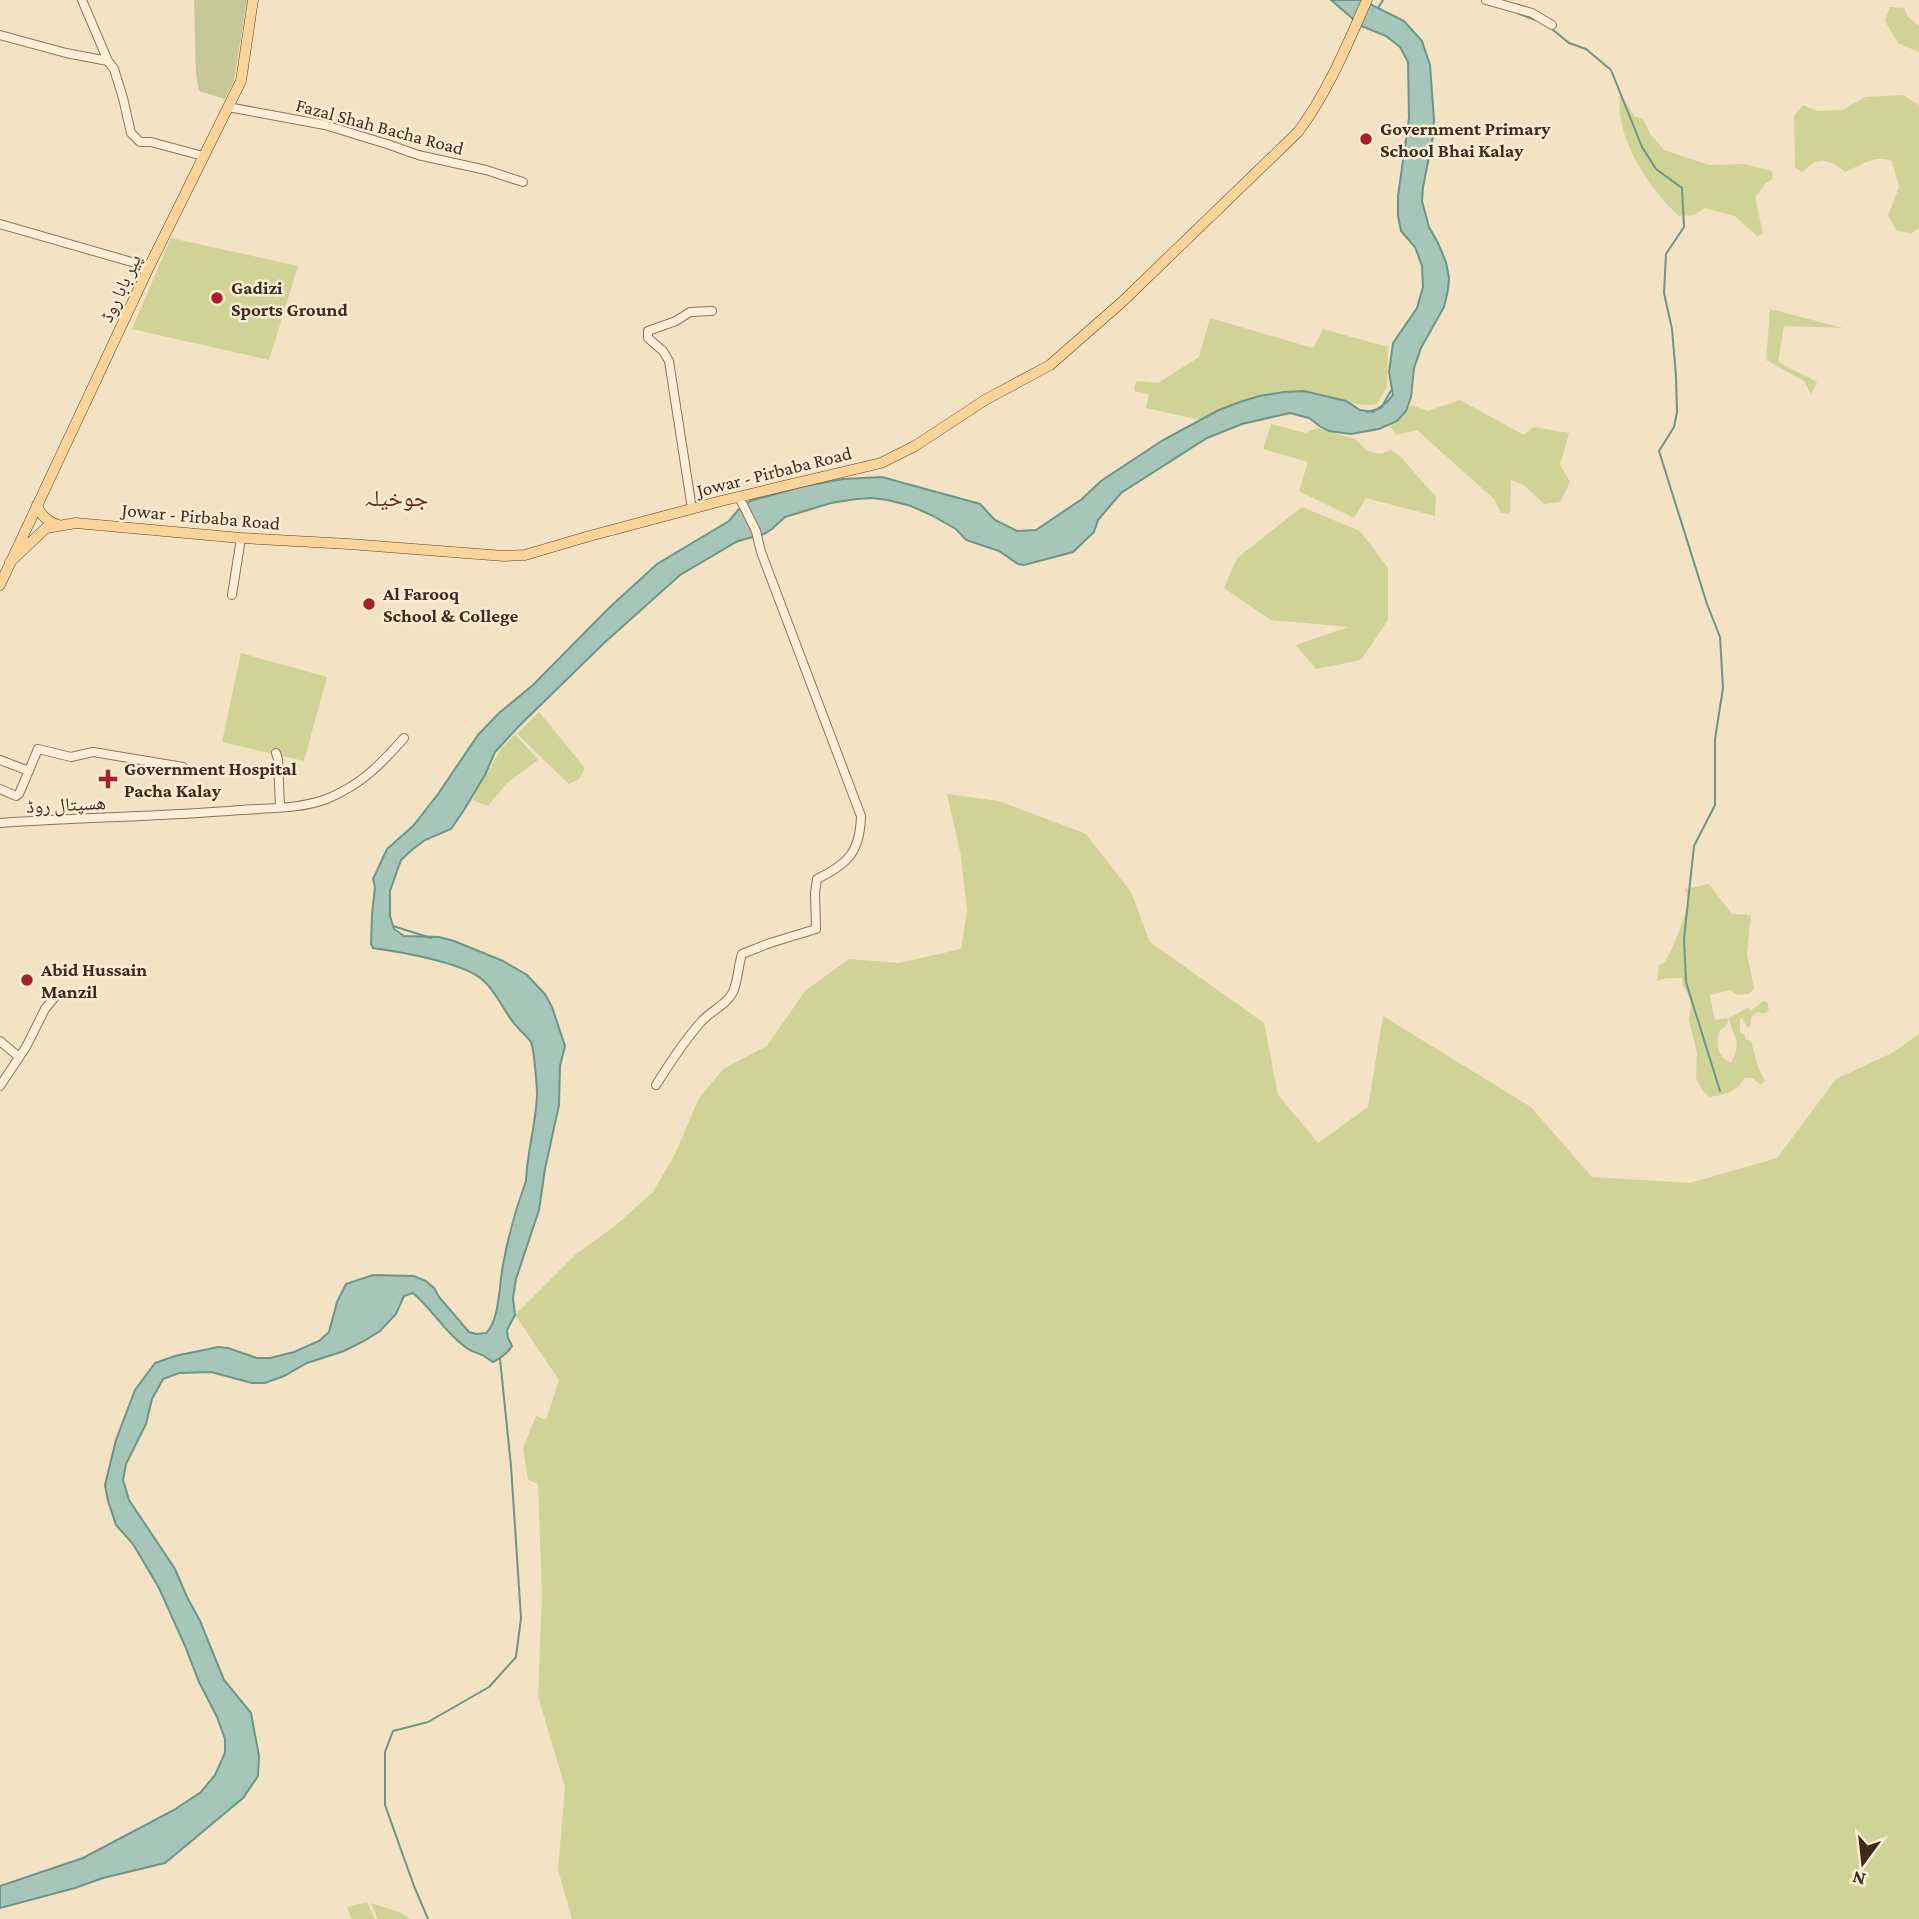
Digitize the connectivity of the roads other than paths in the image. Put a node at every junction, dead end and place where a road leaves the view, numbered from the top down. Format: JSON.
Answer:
{"nodes":[{"id":1,"x":82,"y":0,"type":"edge"},
{"id":2,"x":253,"y":0,"type":"edge"},
{"id":3,"x":1367,"y":0,"type":"edge"},
{"id":4,"x":1486,"y":0,"type":"edge"},
{"id":5,"x":1552,"y":25,"type":"dead end"},
{"id":6,"x":0,"y":34,"type":"edge"},
{"id":7,"x":107,"y":61,"type":"junction"},
{"id":8,"x":228,"y":107,"type":"junction"},
{"id":9,"x":203,"y":156,"type":"junction"},
{"id":10,"x":523,"y":182,"type":"dead end"},
{"id":11,"x":0,"y":224,"type":"edge"},
{"id":12,"x":149,"y":267,"type":"junction"},
{"id":13,"x":712,"y":311,"type":"dead end"},
{"id":14,"x":739,"y":497,"type":"junction"},
{"id":15,"x":37,"y":505,"type":"junction"},
{"id":16,"x":692,"y":509,"type":"junction"},
{"id":17,"x":59,"y":525,"type":"junction"},
{"id":18,"x":241,"y":538,"type":"junction"},
{"id":19,"x":10,"y":562,"type":"junction"},
{"id":20,"x":0,"y":585,"type":"edge"},
{"id":21,"x":232,"y":595,"type":"dead end"},
{"id":22,"x":404,"y":738,"type":"dead end"},
{"id":23,"x":276,"y":752,"type":"dead end"},
{"id":24,"x":0,"y":760,"type":"edge"},
{"id":25,"x":183,"y":767,"type":"dead end"},
{"id":26,"x":29,"y":771,"type":"junction"},
{"id":27,"x":0,"y":789,"type":"edge"},
{"id":28,"x":280,"y":807,"type":"junction"},
{"id":29,"x":0,"y":823,"type":"edge"},
{"id":30,"x":58,"y":993,"type":"dead end"},
{"id":31,"x":0,"y":1041,"type":"edge"},
{"id":32,"x":19,"y":1057,"type":"junction"},
{"id":33,"x":656,"y":1085,"type":"dead end"},
{"id":34,"x":0,"y":1086,"type":"edge"}],
"edges":[{"from":1,"to":7,"type":"street"},
{"from":2,"to":8,"type":"main road","name":"پیر بابا روڈ"},
{"from":3,"to":14,"type":"main road","name":"Jowar - Pirbaba Road"},
{"from":4,"to":5,"type":"street"},
{"from":6,"to":7,"type":"street"},
{"from":7,"to":9,"type":"street"},
{"from":8,"to":9,"type":"main road","name":"پیر بابا روڈ"},
{"from":8,"to":10,"type":"street","name":"Fazal Shah Bacha Road"},
{"from":9,"to":12,"type":"main road","name":"پیر بابا روڈ"},
{"from":11,"to":12,"type":"street"},
{"from":12,"to":15,"type":"main road","name":"پیر بابا روڈ"},
{"from":13,"to":16,"type":"street"},
{"from":14,"to":16,"type":"main road","name":"Jowar - Pirbaba Road"},
{"from":14,"to":33,"type":"street"},
{"from":15,"to":17,"type":"main road"},
{"from":15,"to":19,"type":"main road","name":"پیر بابا روڈ"},
{"from":16,"to":18,"type":"main road","name":"Jowar - Pirbaba Road"},
{"from":17,"to":18,"type":"main road","name":"Jowar - Pirbaba Road"},
{"from":17,"to":19,"type":"main road"},
{"from":18,"to":21,"type":"street"},
{"from":19,"to":20,"type":"main road","name":"پیر بابا روڈ"},
{"from":22,"to":28,"type":"street","name":"ھسپتال روڈ"},
{"from":23,"to":28,"type":"street"},
{"from":24,"to":26,"type":"street"},
{"from":25,"to":26,"type":"street"},
{"from":26,"to":27,"type":"street"},
{"from":28,"to":29,"type":"street","name":"ھسپتال روڈ"},
{"from":30,"to":32,"type":"street"},
{"from":31,"to":32,"type":"street"},
{"from":32,"to":34,"type":"street"}]}
